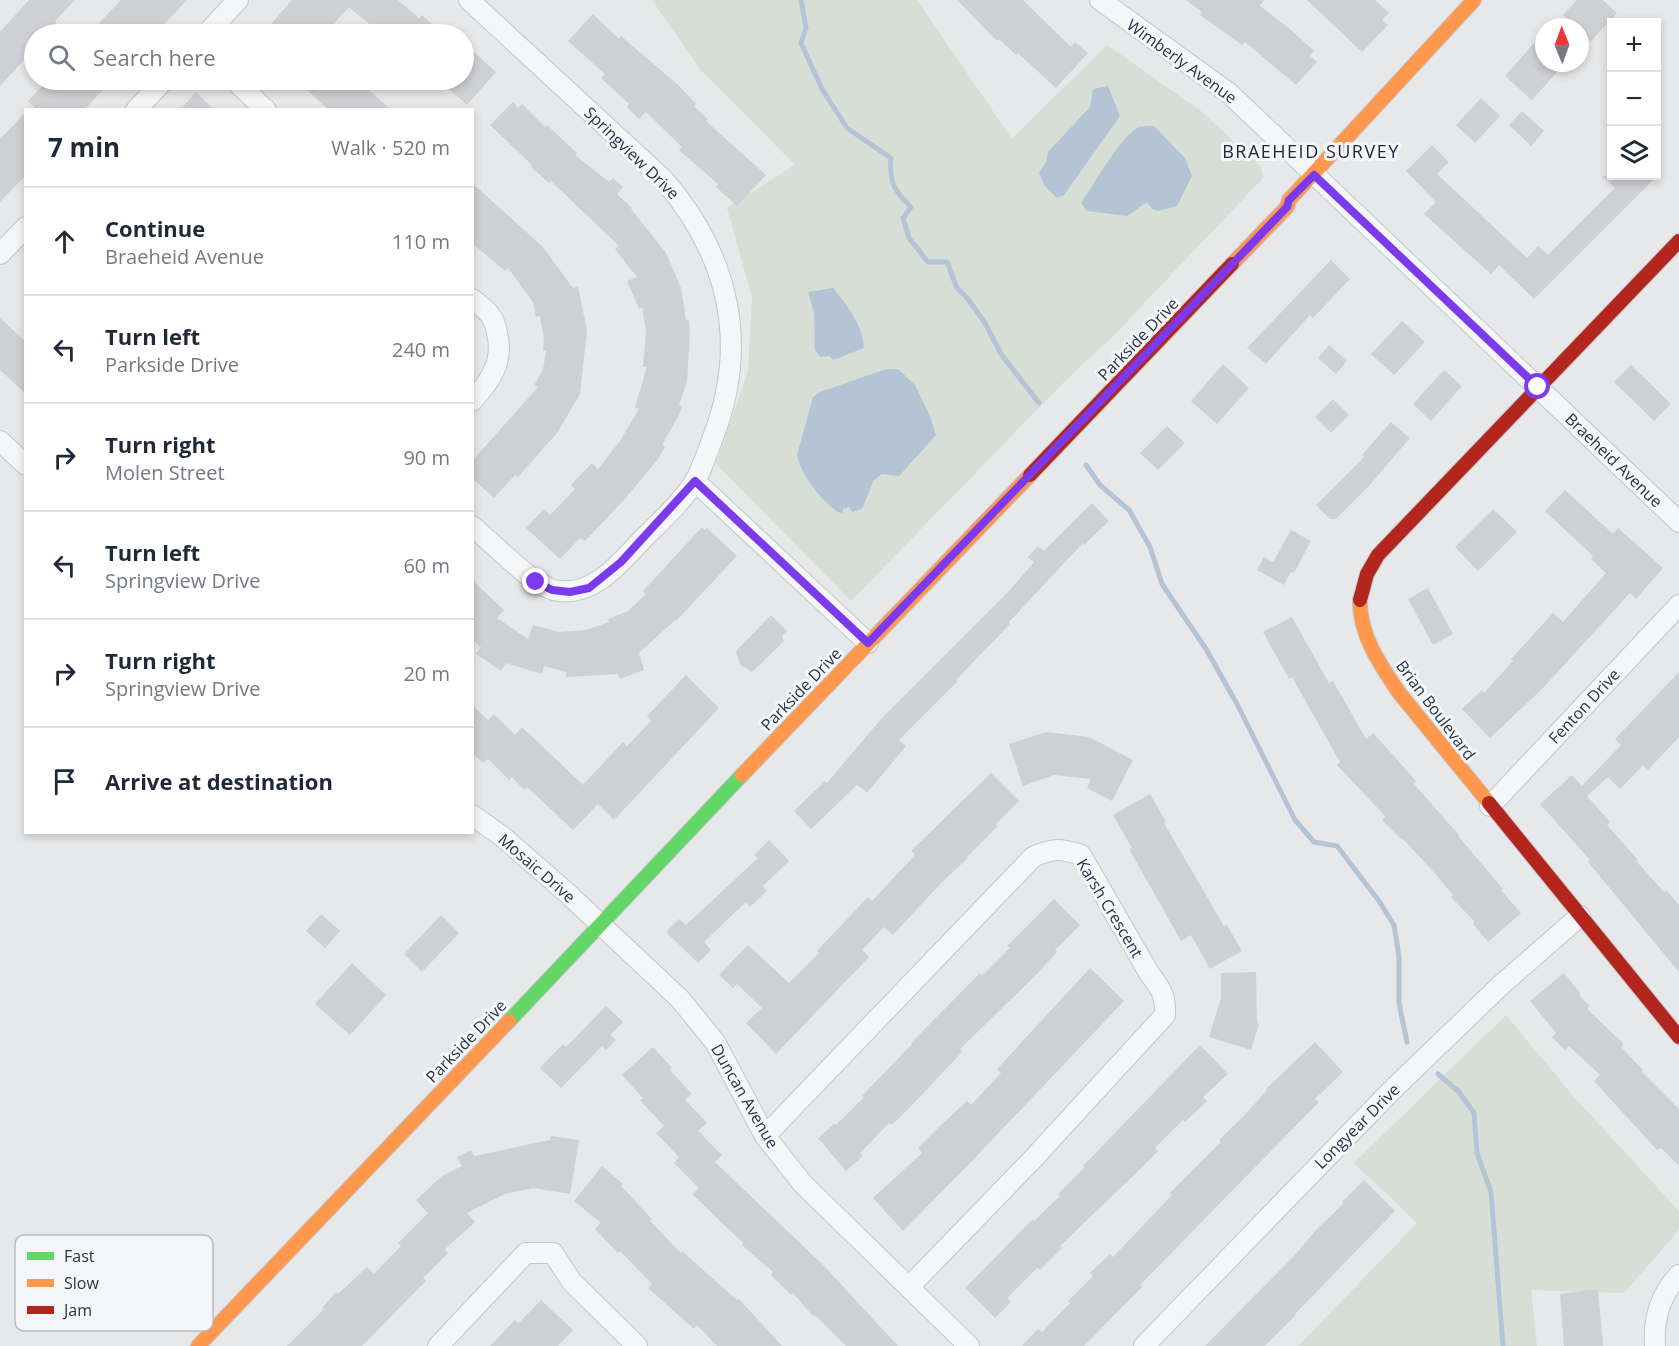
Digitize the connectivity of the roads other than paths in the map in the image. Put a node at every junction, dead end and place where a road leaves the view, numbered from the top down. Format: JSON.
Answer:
{"nodes":[{"id":1,"x":238,"y":0,"type":"edge"},
{"id":2,"x":469,"y":0,"type":"edge"},
{"id":3,"x":1100,"y":0,"type":"edge"},
{"id":4,"x":1474,"y":0,"type":"edge"},
{"id":5,"x":215,"y":24,"type":"edge"},
{"id":6,"x":155,"y":90,"type":"edge"},
{"id":7,"x":245,"y":90,"type":"edge"},
{"id":8,"x":138,"y":108,"type":"edge"},
{"id":9,"x":264,"y":108,"type":"edge"},
{"id":10,"x":1314,"y":175,"type":"junction"},
{"id":11,"x":24,"y":229,"type":"edge"},
{"id":12,"x":1679,"y":241,"type":"edge"},
{"id":13,"x":0,"y":254,"type":"edge"},
{"id":14,"x":474,"y":301,"type":"edge"},
{"id":15,"x":1538,"y":387,"type":"junction"},
{"id":16,"x":474,"y":398,"type":"edge"},
{"id":17,"x":0,"y":441,"type":"edge"},
{"id":18,"x":24,"y":463,"type":"edge"},
{"id":19,"x":695,"y":481,"type":"junction"},
{"id":20,"x":1679,"y":522,"type":"edge"},
{"id":21,"x":474,"y":528,"type":"edge"},
{"id":22,"x":1679,"y":605,"type":"edge"},
{"id":23,"x":868,"y":643,"type":"junction"},
{"id":24,"x":1490,"y":806,"type":"junction"},
{"id":25,"x":474,"y":816,"type":"edge"},
{"id":26,"x":1580,"y":916,"type":"junction"},
{"id":27,"x":599,"y":923,"type":"junction"},
{"id":28,"x":1679,"y":1037,"type":"edge"},
{"id":29,"x":765,"y":1136,"type":"junction"},
{"id":30,"x":1679,"y":1275,"type":"edge"},
{"id":31,"x":909,"y":1287,"type":"junction"},
{"id":32,"x":213,"y":1330,"type":"edge"},
{"id":33,"x":212,"y":1331,"type":"edge"},
{"id":34,"x":198,"y":1346,"type":"edge"},
{"id":35,"x":438,"y":1346,"type":"edge"},
{"id":36,"x":637,"y":1346,"type":"edge"},
{"id":37,"x":969,"y":1346,"type":"edge"},
{"id":38,"x":1144,"y":1346,"type":"edge"},
{"id":39,"x":1655,"y":1346,"type":"edge"}],
"edges":[{"from":1,"to":5,"type":"street"},
{"from":2,"to":19,"type":"street","name":"Springview Drive"},
{"from":3,"to":10,"type":"street","name":"Wimberly Avenue"},
{"from":4,"to":10,"type":"main road","name":"Parkside Drive"},
{"from":6,"to":8,"type":"street"},
{"from":7,"to":9,"type":"street"},
{"from":10,"to":15,"type":"street","name":"Braeheid Avenue"},
{"from":10,"to":23,"type":"main road","name":"Parkside Drive"},
{"from":11,"to":13,"type":"street"},
{"from":12,"to":15,"type":"main road","name":"Brian Boulevard"},
{"from":14,"to":16,"type":"street"},
{"from":15,"to":20,"type":"street","name":"Braeheid Avenue"},
{"from":15,"to":24,"type":"main road","name":"Brian Boulevard"},
{"from":17,"to":18,"type":"street"},
{"from":19,"to":21,"type":"street","name":"Springview Drive"},
{"from":19,"to":23,"type":"street"},
{"from":22,"to":24,"type":"street","name":"Fenton Drive"},
{"from":23,"to":27,"type":"main road","name":"Parkside Drive"},
{"from":24,"to":26,"type":"main road","name":"Brian Boulevard"},
{"from":25,"to":27,"type":"street","name":"Mosaic Drive"},
{"from":26,"to":28,"type":"main road","name":"Brian Boulevard"},
{"from":26,"to":38,"type":"street","name":"Longyear Drive"},
{"from":27,"to":29,"type":"street","name":"Duncan Avenue"},
{"from":27,"to":32,"type":"main road","name":"Parkside Drive"},
{"from":29,"to":31,"type":"street","name":"Duncan Avenue"},
{"from":29,"to":31,"type":"street","name":"Karsh Crescent"},
{"from":30,"to":39,"type":"street"},
{"from":31,"to":37,"type":"street","name":"Duncan Avenue"},
{"from":33,"to":34,"type":"main road","name":"Parkside Drive"},
{"from":35,"to":36,"type":"street"}]}
